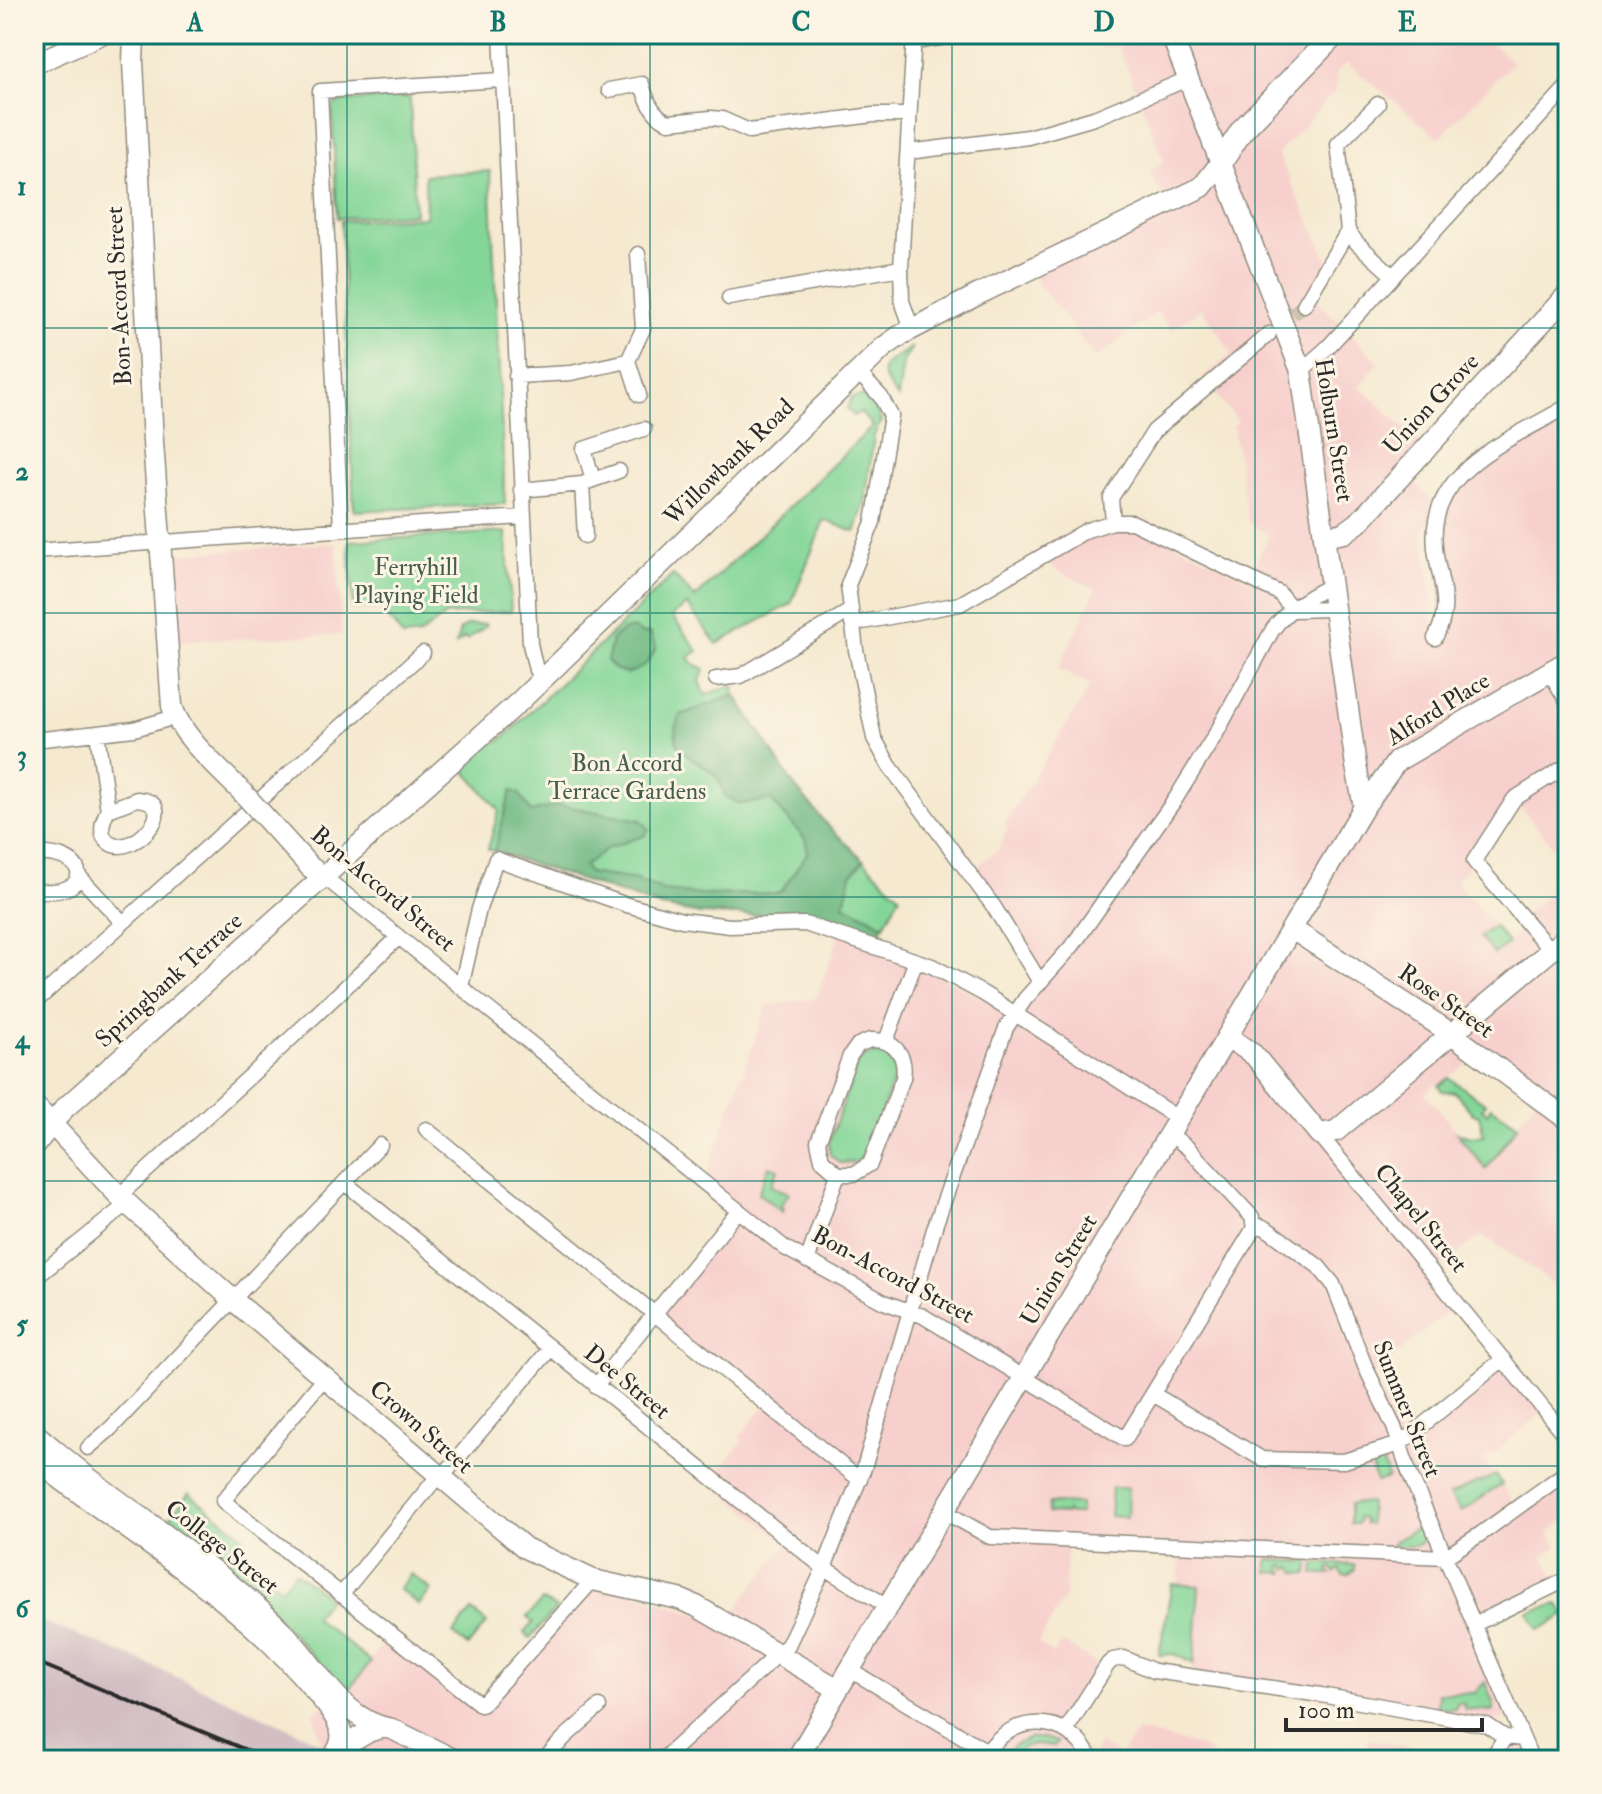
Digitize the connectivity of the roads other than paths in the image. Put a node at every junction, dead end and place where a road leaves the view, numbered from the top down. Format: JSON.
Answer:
{"nodes":[{"id":1,"x":101,"y":34,"type":"edge"},
{"id":2,"x":134,"y":34,"type":"edge"},
{"id":3,"x":501,"y":34,"type":"edge"},
{"id":4,"x":966,"y":34,"type":"edge"},
{"id":5,"x":1171,"y":34,"type":"edge"},
{"id":6,"x":1335,"y":34,"type":"edge"},
{"id":7,"x":914,"y":38,"type":"edge"},
{"id":8,"x":34,"y":64,"type":"edge"},
{"id":9,"x":1190,"y":78,"type":"junction"},
{"id":10,"x":501,"y":80,"type":"junction"},
{"id":11,"x":1568,"y":86,"type":"edge"},
{"id":12,"x":609,"y":90,"type":"dead end"},
{"id":13,"x":1378,"y":104,"type":"dead end"},
{"id":14,"x":909,"y":115,"type":"junction"},
{"id":15,"x":908,"y":152,"type":"junction"},
{"id":16,"x":1222,"y":161,"type":"junction"},
{"id":17,"x":1348,"y":231,"type":"junction"},
{"id":18,"x":638,"y":254,"type":"dead end"},
{"id":19,"x":901,"y":268,"type":"junction"},
{"id":20,"x":1392,"y":275,"type":"junction"},
{"id":21,"x":1568,"y":294,"type":"edge"},
{"id":22,"x":729,"y":298,"type":"dead end"},
{"id":23,"x":1304,"y":305,"type":"tunnel mouth"},
{"id":24,"x":912,"y":329,"type":"junction"},
{"id":25,"x":1269,"y":334,"type":"tunnel mouth"},
{"id":26,"x":628,"y":361,"type":"junction"},
{"id":27,"x":857,"y":371,"type":"junction"},
{"id":28,"x":1301,"y":371,"type":"junction"},
{"id":29,"x":516,"y":376,"type":"junction"},
{"id":30,"x":639,"y":395,"type":"dead end"},
{"id":31,"x":1568,"y":406,"type":"edge"},
{"id":32,"x":644,"y":429,"type":"dead end"},
{"id":33,"x":619,"y":471,"type":"dead end"},
{"id":34,"x":587,"y":482,"type":"junction"},
{"id":35,"x":521,"y":490,"type":"junction"},
{"id":36,"x":523,"y":517,"type":"junction"},
{"id":37,"x":1113,"y":522,"type":"junction"},
{"id":38,"x":341,"y":529,"type":"junction"},
{"id":39,"x":585,"y":536,"type":"dead end"},
{"id":40,"x":1324,"y":537,"type":"junction"},
{"id":41,"x":160,"y":541,"type":"junction"},
{"id":42,"x":34,"y":551,"type":"edge"},
{"id":43,"x":1330,"y":586,"type":"junction"},
{"id":44,"x":1333,"y":609,"type":"junction"},
{"id":45,"x":1293,"y":610,"type":"junction"},
{"id":46,"x":851,"y":618,"type":"junction"},
{"id":47,"x":1435,"y":638,"type":"dead end"},
{"id":48,"x":423,"y":653,"type":"dead end"},
{"id":49,"x":1560,"y":665,"type":"edge"},
{"id":50,"x":543,"y":678,"type":"junction"},
{"id":51,"x":716,"y":679,"type":"dead end"},
{"id":52,"x":1568,"y":697,"type":"edge"},
{"id":53,"x":175,"y":717,"type":"junction"},
{"id":54,"x":97,"y":733,"type":"junction"},
{"id":55,"x":34,"y":740,"type":"edge"},
{"id":56,"x":1397,"y":761,"type":"junction"},
{"id":57,"x":1355,"y":764,"type":"junction"},
{"id":58,"x":1568,"y":765,"type":"edge"},
{"id":59,"x":1364,"y":807,"type":"junction"},
{"id":60,"x":108,"y":810,"type":"dead end"},
{"id":61,"x":34,"y":854,"type":"edge"},
{"id":62,"x":79,"y":876,"type":"junction"},
{"id":63,"x":323,"y":876,"type":"junction"},
{"id":64,"x":34,"y":890,"type":"edge"},
{"id":65,"x":123,"y":923,"type":"junction"},
{"id":66,"x":1292,"y":929,"type":"junction"},
{"id":67,"x":1568,"y":936,"type":"edge"},
{"id":68,"x":399,"y":937,"type":"junction"},
{"id":69,"x":1551,"y":951,"type":"junction"},
{"id":70,"x":915,"y":963,"type":"junction"},
{"id":71,"x":1040,"y":982,"type":"junction"},
{"id":72,"x":461,"y":987,"type":"junction"},
{"id":73,"x":34,"y":1003,"type":"edge"},
{"id":74,"x":1015,"y":1014,"type":"junction"},
{"id":75,"x":1452,"y":1034,"type":"junction"},
{"id":76,"x":1228,"y":1037,"type":"junction"},
{"id":77,"x":886,"y":1041,"type":"junction"},
{"id":78,"x":34,"y":1105,"type":"edge"},
{"id":79,"x":1568,"y":1120,"type":"edge"},
{"id":80,"x":52,"y":1125,"type":"junction"},
{"id":81,"x":1174,"y":1127,"type":"junction"},
{"id":82,"x":426,"y":1129,"type":"dead end"},
{"id":83,"x":1329,"y":1138,"type":"junction"},
{"id":84,"x":380,"y":1145,"type":"dead end"},
{"id":85,"x":34,"y":1146,"type":"edge"},
{"id":86,"x":838,"y":1174,"type":"junction"},
{"id":87,"x":345,"y":1183,"type":"junction"},
{"id":88,"x":123,"y":1200,"type":"junction"},
{"id":89,"x":738,"y":1211,"type":"junction"},
{"id":90,"x":1254,"y":1228,"type":"junction"},
{"id":91,"x":807,"y":1261,"type":"junction"},
{"id":92,"x":34,"y":1279,"type":"edge"},
{"id":93,"x":233,"y":1300,"type":"junction"},
{"id":94,"x":909,"y":1311,"type":"junction"},
{"id":95,"x":655,"y":1314,"type":"junction"},
{"id":96,"x":550,"y":1349,"type":"junction"},
{"id":97,"x":1503,"y":1359,"type":"junction"},
{"id":98,"x":324,"y":1378,"type":"junction"},
{"id":99,"x":1025,"y":1378,"type":"junction"},
{"id":100,"x":596,"y":1386,"type":"junction"},
{"id":101,"x":1153,"y":1394,"type":"junction"},
{"id":102,"x":34,"y":1433,"type":"edge"},
{"id":103,"x":1568,"y":1439,"type":"edge"},
{"id":104,"x":1400,"y":1444,"type":"junction"},
{"id":105,"x":88,"y":1448,"type":"dead end"},
{"id":106,"x":34,"y":1458,"type":"edge"},
{"id":107,"x":1568,"y":1471,"type":"edge"},
{"id":108,"x":440,"y":1477,"type":"junction"},
{"id":109,"x":860,"y":1480,"type":"junction"},
{"id":110,"x":945,"y":1512,"type":"junction"},
{"id":111,"x":1445,"y":1557,"type":"junction"},
{"id":112,"x":824,"y":1568,"type":"junction"},
{"id":113,"x":1568,"y":1579,"type":"edge"},
{"id":114,"x":593,"y":1580,"type":"junction"},
{"id":115,"x":341,"y":1595,"type":"junction"},
{"id":116,"x":887,"y":1606,"type":"junction"},
{"id":117,"x":1475,"y":1624,"type":"junction"},
{"id":118,"x":778,"y":1654,"type":"junction"},
{"id":119,"x":850,"y":1670,"type":"junction"},
{"id":120,"x":838,"y":1689,"type":"junction"},
{"id":121,"x":599,"y":1707,"type":"dead end"},
{"id":122,"x":1512,"y":1714,"type":"junction"},
{"id":123,"x":1487,"y":1725,"type":"junction"},
{"id":124,"x":382,"y":1728,"type":"junction"},
{"id":125,"x":1066,"y":1730,"type":"junction"},
{"id":126,"x":1505,"y":1737,"type":"junction"},
{"id":127,"x":1523,"y":1739,"type":"junction"},
{"id":128,"x":437,"y":1754,"type":"edge"},
{"id":129,"x":335,"y":1755,"type":"edge"},
{"id":130,"x":985,"y":1756,"type":"edge"},
{"id":131,"x":455,"y":1760,"type":"edge"},
{"id":132,"x":544,"y":1760,"type":"edge"},
{"id":133,"x":662,"y":1760,"type":"edge"},
{"id":134,"x":796,"y":1760,"type":"edge"},
{"id":135,"x":1091,"y":1760,"type":"edge"},
{"id":136,"x":1491,"y":1760,"type":"edge"},
{"id":137,"x":1532,"y":1760,"type":"edge"}],
"edges":[{"from":1,"to":8,"type":"street"},
{"from":2,"to":41,"type":"street","name":"Bon-Accord Street"},
{"from":3,"to":10,"type":"street"},
{"from":4,"to":7,"type":"street"},
{"from":5,"to":9,"type":"street","name":"Holburn Street"},
{"from":6,"to":16,"type":"main road"},
{"from":7,"to":14,"type":"street"},
{"from":9,"to":15,"type":"street"},
{"from":9,"to":16,"type":"street","name":"Holburn Street"},
{"from":10,"to":29,"type":"street"},
{"from":10,"to":38,"type":"street"},
{"from":11,"to":20,"type":"street"},
{"from":12,"to":14,"type":"street"},
{"from":13,"to":17,"type":"street"},
{"from":14,"to":15,"type":"street"},
{"from":15,"to":19,"type":"street"},
{"from":16,"to":24,"type":"street","name":"Willowbank Road"},
{"from":16,"to":28,"type":"street","name":"Holburn Street"},
{"from":17,"to":20,"type":"street"},
{"from":17,"to":23,"type":"street"},
{"from":18,"to":26,"type":"street"},
{"from":19,"to":22,"type":"street"},
{"from":19,"to":24,"type":"street"},
{"from":20,"to":28,"type":"street"},
{"from":21,"to":40,"type":"street","name":"Union Grove"},
{"from":24,"to":27,"type":"street","name":"Willowbank Road"},
{"from":25,"to":37,"type":"street"},
{"from":26,"to":29,"type":"street"},
{"from":26,"to":30,"type":"street"},
{"from":27,"to":46,"type":"street"},
{"from":27,"to":50,"type":"street","name":"Willowbank Road"},
{"from":28,"to":40,"type":"street","name":"Holburn Street"},
{"from":29,"to":35,"type":"street"},
{"from":31,"to":47,"type":"street"},
{"from":32,"to":34,"type":"street"},
{"from":33,"to":34,"type":"street"},
{"from":34,"to":35,"type":"street"},
{"from":34,"to":39,"type":"street"},
{"from":35,"to":36,"type":"street"},
{"from":36,"to":38,"type":"street"},
{"from":36,"to":50,"type":"street"},
{"from":37,"to":45,"type":"street"},
{"from":37,"to":46,"type":"street"},
{"from":38,"to":41,"type":"street"},
{"from":40,"to":43,"type":"street","name":"Holburn Street"},
{"from":41,"to":42,"type":"street"},
{"from":41,"to":53,"type":"street","name":"Bon-Accord Street"},
{"from":43,"to":44,"type":"street","name":"Holburn Street"},
{"from":43,"to":45,"type":"street"},
{"from":44,"to":45,"type":"street"},
{"from":44,"to":57,"type":"street","name":"Holburn Street"},
{"from":45,"to":71,"type":"street"},
{"from":46,"to":51,"type":"street"},
{"from":46,"to":71,"type":"street"},
{"from":48,"to":65,"type":"street"},
{"from":49,"to":52,"type":"street"},
{"from":49,"to":56,"type":"street","name":"Alford Place"},
{"from":50,"to":63,"type":"street","name":"Willowbank Road"},
{"from":53,"to":54,"type":"street"},
{"from":53,"to":63,"type":"street","name":"Bon-Accord Street","bridge":true},
{"from":54,"to":55,"type":"street"},
{"from":54,"to":60,"type":"street"},
{"from":56,"to":57,"type":"street"},
{"from":56,"to":59,"type":"street","name":"Alford Place"},
{"from":57,"to":59,"type":"street","name":"Holburn Street"},
{"from":58,"to":69,"type":"street"},
{"from":59,"to":66,"type":"street","name":"Union Street"},
{"from":61,"to":62,"type":"street"},
{"from":62,"to":64,"type":"street"},
{"from":62,"to":65,"type":"street"},
{"from":63,"to":68,"type":"street","name":"Bon-Accord Street"},
{"from":63,"to":80,"type":"street","name":"Springbank Terrace"},
{"from":65,"to":73,"type":"street"},
{"from":66,"to":75,"type":"street","name":"Rose Street"},
{"from":66,"to":76,"type":"street","name":"Union Street"},
{"from":67,"to":69,"type":"street"},
{"from":68,"to":72,"type":"street","name":"Bon-Accord Street"},
{"from":68,"to":88,"type":"street"},
{"from":69,"to":75,"type":"street"},
{"from":70,"to":72,"type":"street"},
{"from":70,"to":74,"type":"street"},
{"from":70,"to":77,"type":"street"},
{"from":71,"to":74,"type":"street"},
{"from":72,"to":89,"type":"street","name":"Bon-Accord Street"},
{"from":74,"to":81,"type":"street"},
{"from":74,"to":94,"type":"street"},
{"from":75,"to":79,"type":"street","name":"Rose Street"},
{"from":75,"to":83,"type":"street"},
{"from":76,"to":81,"type":"street","name":"Union Street"},
{"from":76,"to":83,"type":"street","name":"Chapel Street"},
{"from":77,"to":86,"type":"street"},
{"from":77,"to":86,"type":"street"},
{"from":78,"to":80,"type":"street","name":"Crown Street"},
{"from":80,"to":85,"type":"street","name":"Springbank Terrace"},
{"from":80,"to":88,"type":"street","name":"Crown Street"},
{"from":81,"to":90,"type":"street"},
{"from":81,"to":99,"type":"street","name":"Union Street"},
{"from":82,"to":95,"type":"street"},
{"from":83,"to":97,"type":"street","name":"Chapel Street"},
{"from":84,"to":87,"type":"street"},
{"from":86,"to":91,"type":"street"},
{"from":87,"to":93,"type":"street"},
{"from":87,"to":96,"type":"street","name":"Dee Street"},
{"from":88,"to":92,"type":"street"},
{"from":88,"to":93,"type":"street","name":"Crown Street"},
{"from":89,"to":91,"type":"street","name":"Bon-Accord Street"},
{"from":89,"to":95,"type":"street"},
{"from":90,"to":101,"type":"street"},
{"from":90,"to":104,"type":"street","name":"Summer Street"},
{"from":91,"to":94,"type":"street","name":"Bon-Accord Street"},
{"from":93,"to":98,"type":"street","name":"Crown Street"},
{"from":93,"to":105,"type":"street"},
{"from":94,"to":99,"type":"street","name":"Bon-Accord Street"},
{"from":94,"to":109,"type":"street"},
{"from":95,"to":100,"type":"street"},
{"from":95,"to":109,"type":"street"},
{"from":96,"to":100,"type":"street","name":"Dee Street"},
{"from":96,"to":108,"type":"street"},
{"from":97,"to":103,"type":"street","name":"Chapel Street"},
{"from":97,"to":104,"type":"street"},
{"from":98,"to":108,"type":"street","name":"Crown Street"},
{"from":98,"to":115,"type":"street"},
{"from":99,"to":101,"type":"street","name":"Bon-Accord Street"},
{"from":99,"to":110,"type":"street","name":"Union Street"},
{"from":100,"to":112,"type":"street","name":"Dee Street"},
{"from":101,"to":104,"type":"street"},
{"from":102,"to":124,"type":"street","name":"College Street"},
{"from":104,"to":111,"type":"street","name":"Summer Street"},
{"from":106,"to":129,"type":"street","name":"College Street"},
{"from":107,"to":111,"type":"street"},
{"from":108,"to":114,"type":"street","name":"Crown Street"},
{"from":108,"to":115,"type":"street"},
{"from":109,"to":112,"type":"street"},
{"from":110,"to":111,"type":"street"},
{"from":110,"to":116,"type":"street","name":"Union Street"},
{"from":111,"to":117,"type":"street","name":"Summer Street"},
{"from":112,"to":116,"type":"street","name":"Dee Street"},
{"from":112,"to":118,"type":"street"},
{"from":113,"to":117,"type":"street"},
{"from":114,"to":115,"type":"street"},
{"from":114,"to":118,"type":"street","name":"Crown Street"},
{"from":116,"to":119,"type":"street","name":"Union Street"},
{"from":117,"to":122,"type":"street","name":"Summer Street"},
{"from":118,"to":120,"type":"street","name":"Crown Street"},
{"from":118,"to":133,"type":"street"},
{"from":119,"to":120,"type":"street","name":"Union Street"},
{"from":119,"to":130,"type":"street"},
{"from":120,"to":134,"type":"street","name":"Union Street"},
{"from":121,"to":132,"type":"street"},
{"from":122,"to":123,"type":"street"},
{"from":122,"to":127,"type":"street","name":"Summer Street"},
{"from":123,"to":125,"type":"street"},
{"from":123,"to":126,"type":"street"},
{"from":124,"to":128,"type":"street","name":"College Street"},
{"from":124,"to":129,"type":"street"},
{"from":125,"to":130,"type":"street"},
{"from":125,"to":135,"type":"street"},
{"from":126,"to":127,"type":"street"},
{"from":126,"to":136,"type":"street"},
{"from":127,"to":137,"type":"street","name":"Summer Street"},
{"from":128,"to":131,"type":"street","name":"College Street"}]}
